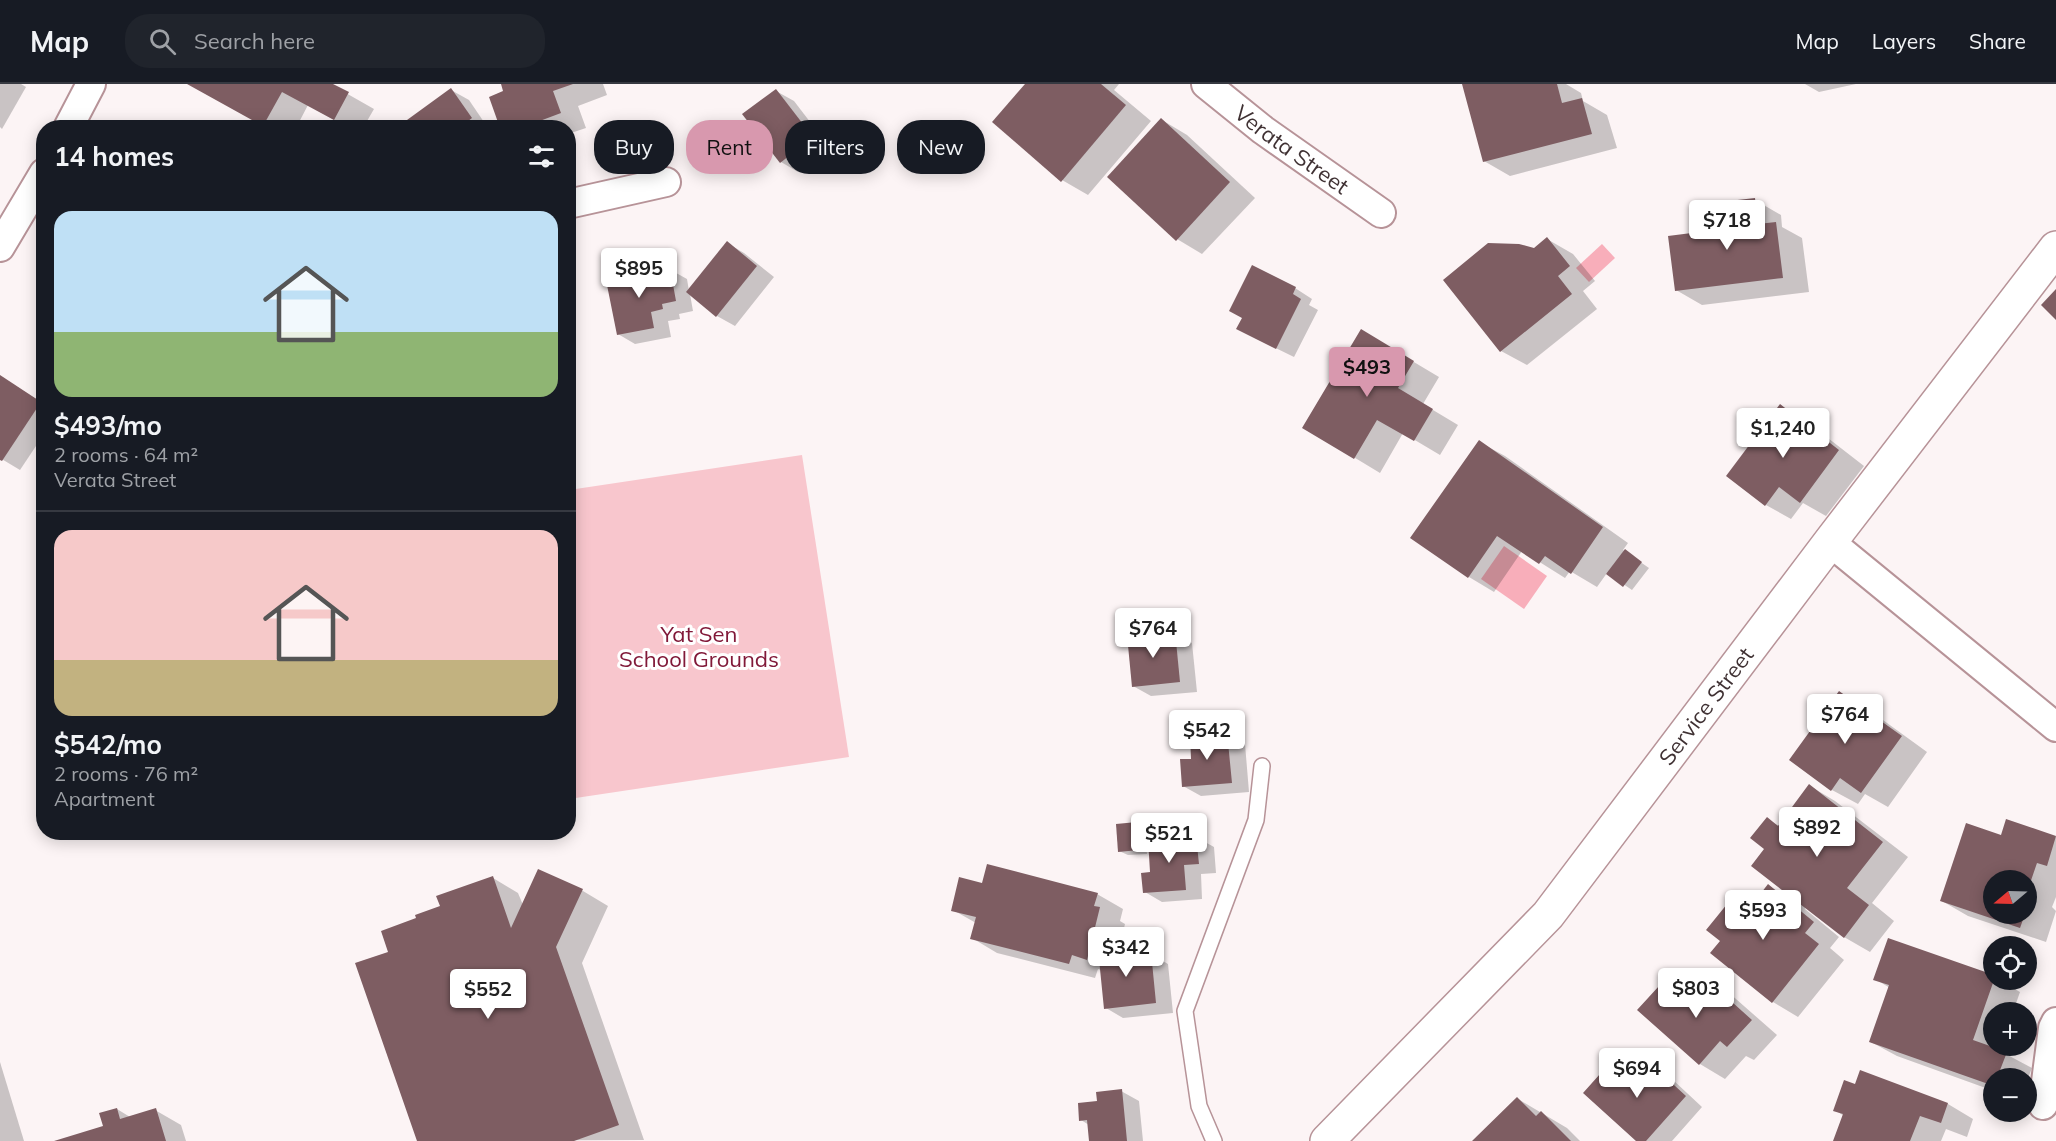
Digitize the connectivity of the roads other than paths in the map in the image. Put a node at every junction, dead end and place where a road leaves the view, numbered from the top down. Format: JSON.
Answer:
{"nodes":[{"id":1,"x":91,"y":84,"type":"edge"},
{"id":2,"x":1206,"y":84,"type":"edge"},
{"id":3,"x":72,"y":120,"type":"edge"},
{"id":4,"x":666,"y":182,"type":"dead end"},
{"id":5,"x":36,"y":186,"type":"edge"},
{"id":6,"x":576,"y":202,"type":"edge"},
{"id":7,"x":1381,"y":213,"type":"dead end"},
{"id":8,"x":0,"y":247,"type":"edge"},
{"id":9,"x":2056,"y":248,"type":"edge"},
{"id":10,"x":1830,"y":542,"type":"junction"},
{"id":11,"x":2056,"y":727,"type":"edge"},
{"id":12,"x":1262,"y":766,"type":"dead end"},
{"id":13,"x":2056,"y":1022,"type":"edge"},
{"id":14,"x":2043,"y":1105,"type":"dead end"},
{"id":15,"x":1214,"y":1141,"type":"edge"},
{"id":16,"x":1327,"y":1141,"type":"edge"}],
"edges":[{"from":1,"to":3,"type":"street"},
{"from":2,"to":7,"type":"street","name":"Verata Street"},
{"from":4,"to":6,"type":"street"},
{"from":5,"to":8,"type":"street"},
{"from":9,"to":10,"type":"main road","name":"Service Street"},
{"from":10,"to":11,"type":"street"},
{"from":10,"to":16,"type":"main road","name":"Service Street"},
{"from":12,"to":15,"type":"lane"},
{"from":13,"to":14,"type":"street"}]}
